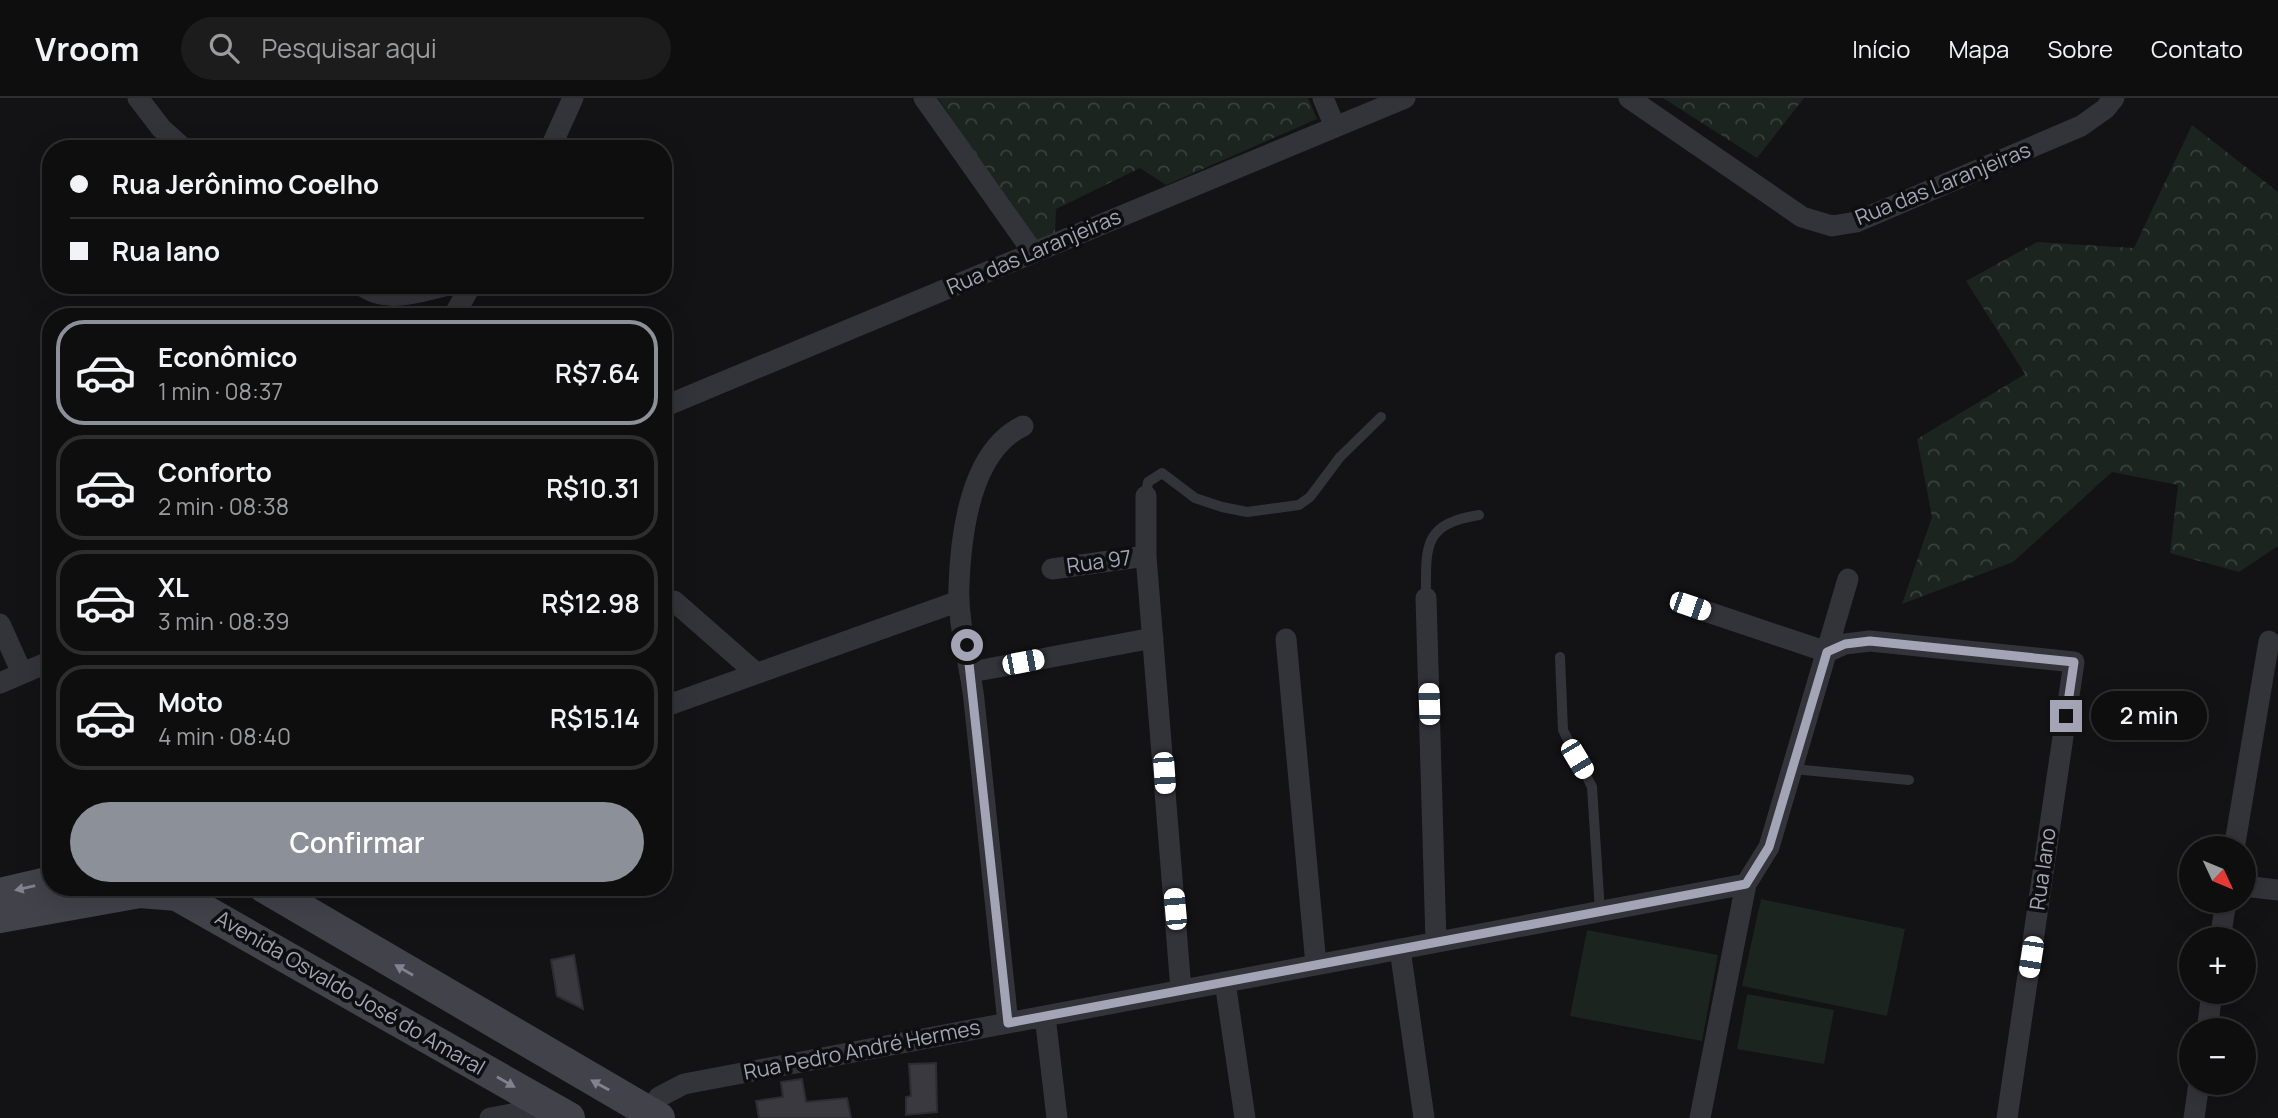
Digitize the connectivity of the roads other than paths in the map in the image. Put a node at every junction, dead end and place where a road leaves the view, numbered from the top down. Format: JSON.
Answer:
{"nodes":[{"id":1,"x":138,"y":98,"type":"edge"},
{"id":2,"x":573,"y":98,"type":"edge"},
{"id":3,"x":924,"y":98,"type":"edge"},
{"id":4,"x":1323,"y":98,"type":"edge"},
{"id":5,"x":1405,"y":98,"type":"edge"},
{"id":6,"x":1629,"y":98,"type":"edge"},
{"id":7,"x":2114,"y":98,"type":"edge"},
{"id":8,"x":1335,"y":127,"type":"junction"},
{"id":9,"x":174,"y":140,"type":"edge"},
{"id":10,"x":554,"y":140,"type":"edge"},
{"id":11,"x":1034,"y":253,"type":"junction"},
{"id":12,"x":378,"y":294,"type":"edge"},
{"id":13,"x":404,"y":294,"type":"edge"},
{"id":14,"x":672,"y":403,"type":"edge"},
{"id":15,"x":1381,"y":417,"type":"dead end"},
{"id":16,"x":1023,"y":426,"type":"dead end"},
{"id":17,"x":1146,"y":496,"type":"joint"},
{"id":18,"x":1479,"y":515,"type":"dead end"},
{"id":19,"x":1146,"y":556,"type":"junction"},
{"id":20,"x":1052,"y":569,"type":"dead end"},
{"id":21,"x":1848,"y":579,"type":"dead end"},
{"id":22,"x":1426,"y":598,"type":"joint"},
{"id":23,"x":674,"y":601,"type":"dead end"},
{"id":24,"x":959,"y":601,"type":"junction"},
{"id":25,"x":1690,"y":606,"type":"dead end"},
{"id":26,"x":1,"y":627,"type":"edge"},
{"id":27,"x":1153,"y":638,"type":"junction"},
{"id":28,"x":1286,"y":639,"type":"dead end"},
{"id":29,"x":2269,"y":642,"type":"dead end"},
{"id":30,"x":1827,"y":652,"type":"junction"},
{"id":31,"x":1560,"y":657,"type":"dead end"},
{"id":32,"x":42,"y":665,"type":"edge"},
{"id":33,"x":971,"y":672,"type":"junction"},
{"id":34,"x":22,"y":673,"type":"junction"},
{"id":35,"x":756,"y":673,"type":"junction"},
{"id":36,"x":0,"y":682,"type":"edge"},
{"id":37,"x":672,"y":703,"type":"edge"},
{"id":38,"x":1793,"y":769,"type":"junction"},
{"id":39,"x":1909,"y":780,"type":"dead end"},
{"id":40,"x":2236,"y":836,"type":"edge"},
{"id":41,"x":42,"y":884,"type":"edge"},
{"id":42,"x":1746,"y":884,"type":"junction"},
{"id":43,"x":2256,"y":887,"type":"edge"},
{"id":44,"x":2278,"y":890,"type":"edge"},
{"id":45,"x":0,"y":894,"type":"edge"},
{"id":46,"x":118,"y":896,"type":"edge"},
{"id":47,"x":179,"y":896,"type":"edge"},
{"id":48,"x":279,"y":896,"type":"edge"},
{"id":49,"x":1600,"y":912,"type":"junction"},
{"id":50,"x":0,"y":917,"type":"edge"},
{"id":51,"x":1436,"y":942,"type":"junction"},
{"id":52,"x":1400,"y":949,"type":"junction"},
{"id":53,"x":1316,"y":965,"type":"junction"},
{"id":54,"x":1225,"y":982,"type":"junction"},
{"id":55,"x":1181,"y":990,"type":"junction"},
{"id":56,"x":1045,"y":1016,"type":"junction"},
{"id":57,"x":1008,"y":1023,"type":"junction"},
{"id":58,"x":2197,"y":1095,"type":"edge"},
{"id":59,"x":560,"y":1112,"type":"edge"},
{"id":60,"x":651,"y":1116,"type":"edge"},
{"id":61,"x":490,"y":1118,"type":"edge"},
{"id":62,"x":1056,"y":1118,"type":"edge"},
{"id":63,"x":1245,"y":1118,"type":"edge"},
{"id":64,"x":1424,"y":1118,"type":"edge"},
{"id":65,"x":1700,"y":1118,"type":"edge"},
{"id":66,"x":2007,"y":1118,"type":"edge"},
{"id":67,"x":2194,"y":1118,"type":"edge"}],
"edges":[{"from":1,"to":9,"type":"street"},
{"from":2,"to":10,"type":"street"},
{"from":3,"to":11,"type":"street"},
{"from":4,"to":8,"type":"street"},
{"from":5,"to":8,"type":"street","name":"Rua das Laranjeiras"},
{"from":6,"to":7,"type":"street","name":"Rua das Laranjeiras"},
{"from":8,"to":11,"type":"street","name":"Rua das Laranjeiras"},
{"from":11,"to":14,"type":"street","name":"Rua das Laranjeiras"},
{"from":12,"to":13,"type":"street"},
{"from":15,"to":17,"type":"lane"},
{"from":16,"to":24,"type":"street"},
{"from":17,"to":19,"type":"street"},
{"from":18,"to":22,"type":"lane"},
{"from":19,"to":20,"type":"street","name":"Rua 97"},
{"from":19,"to":27,"type":"street"},
{"from":21,"to":30,"type":"street"},
{"from":22,"to":51,"type":"street"},
{"from":23,"to":35,"type":"street"},
{"from":24,"to":33,"type":"street"},
{"from":24,"to":35,"type":"street"},
{"from":25,"to":30,"type":"street"},
{"from":26,"to":34,"type":"street"},
{"from":27,"to":33,"type":"street"},
{"from":27,"to":55,"type":"street"},
{"from":28,"to":53,"type":"street"},
{"from":29,"to":40,"type":"street"},
{"from":30,"to":38,"type":"street"},
{"from":30,"to":66,"type":"street","name":"Rua Iano"},
{"from":31,"to":49,"type":"lane"},
{"from":32,"to":34,"type":"street"},
{"from":33,"to":57,"type":"street"},
{"from":34,"to":36,"type":"street"},
{"from":35,"to":37,"type":"street"},
{"from":38,"to":39,"type":"lane"},
{"from":38,"to":42,"type":"street"},
{"from":41,"to":45,"type":"main road","one_way":true},
{"from":42,"to":49,"type":"street","name":"Rua Pedro André Hermes"},
{"from":42,"to":65,"type":"street"},
{"from":43,"to":44,"type":"street"},
{"from":50,"to":46,"type":"main road","name":"Avenida Osvaldo José do Amaral","one_way":true},
{"from":47,"to":59,"type":"main road","name":"Avenida Osvaldo José do Amaral","one_way":true},
{"from":60,"to":48,"type":"main road","one_way":true},
{"from":49,"to":51,"type":"street","name":"Rua Pedro André Hermes"},
{"from":51,"to":52,"type":"street","name":"Rua Pedro André Hermes"},
{"from":52,"to":53,"type":"street","name":"Rua Pedro André Hermes"},
{"from":52,"to":64,"type":"street"},
{"from":53,"to":54,"type":"street","name":"Rua Pedro André Hermes"},
{"from":54,"to":55,"type":"street","name":"Rua Pedro André Hermes"},
{"from":54,"to":63,"type":"street"},
{"from":55,"to":56,"type":"street","name":"Rua Pedro André Hermes"},
{"from":56,"to":57,"type":"street","name":"Rua Pedro André Hermes"},
{"from":56,"to":62,"type":"street"},
{"from":57,"to":60,"type":"street","name":"Rua Pedro André Hermes"},
{"from":58,"to":67,"type":"street"},
{"from":59,"to":61,"type":"street"}]}
